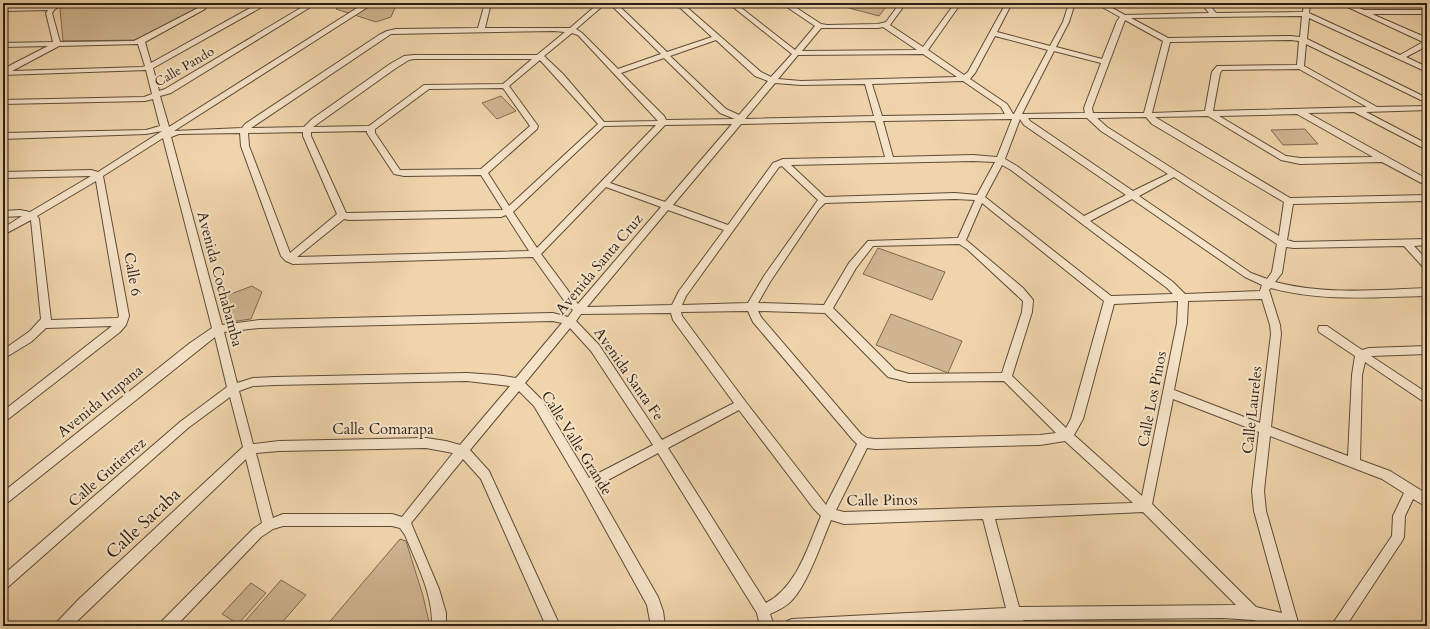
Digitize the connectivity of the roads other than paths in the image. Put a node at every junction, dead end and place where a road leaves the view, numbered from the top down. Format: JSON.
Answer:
{"nodes":[{"id":1,"x":8,"y":3,"type":"edge"},
{"id":2,"x":63,"y":3,"type":"edge"},
{"id":3,"x":204,"y":3,"type":"edge"},
{"id":4,"x":262,"y":3,"type":"edge"},
{"id":5,"x":314,"y":3,"type":"edge"},
{"id":6,"x":370,"y":3,"type":"edge"},
{"id":7,"x":385,"y":3,"type":"edge"},
{"id":8,"x":488,"y":3,"type":"edge"},
{"id":9,"x":603,"y":3,"type":"edge"},
{"id":10,"x":612,"y":3,"type":"edge"},
{"id":11,"x":678,"y":3,"type":"edge"},
{"id":12,"x":731,"y":3,"type":"edge"},
{"id":13,"x":784,"y":3,"type":"edge"},
{"id":14,"x":903,"y":3,"type":"edge"},
{"id":15,"x":958,"y":3,"type":"edge"},
{"id":16,"x":1009,"y":3,"type":"edge"},
{"id":17,"x":1072,"y":3,"type":"edge"},
{"id":18,"x":1098,"y":3,"type":"edge"},
{"id":19,"x":1204,"y":3,"type":"edge"},
{"id":20,"x":1307,"y":3,"type":"edge"},
{"id":21,"x":1342,"y":3,"type":"edge"},
{"id":22,"x":3,"y":5,"type":"edge"},
{"id":23,"x":3,"y":8,"type":"edge"},
{"id":24,"x":53,"y":8,"type":"junction"},
{"id":25,"x":1362,"y":12,"type":"junction"},
{"id":26,"x":1427,"y":12,"type":"edge"},
{"id":27,"x":1213,"y":14,"type":"junction"},
{"id":28,"x":1306,"y":14,"type":"junction"},
{"id":29,"x":1124,"y":17,"type":"junction"},
{"id":30,"x":884,"y":24,"type":"junction"},
{"id":31,"x":818,"y":26,"type":"junction"},
{"id":32,"x":481,"y":29,"type":"junction"},
{"id":33,"x":572,"y":30,"type":"junction"},
{"id":34,"x":992,"y":33,"type":"junction"},
{"id":35,"x":1416,"y":36,"type":"junction"},
{"id":36,"x":1427,"y":36,"type":"edge"},
{"id":37,"x":716,"y":38,"type":"junction"},
{"id":38,"x":1167,"y":40,"type":"junction"},
{"id":39,"x":1303,"y":40,"type":"junction"},
{"id":40,"x":140,"y":41,"type":"junction"},
{"id":41,"x":1427,"y":42,"type":"edge"},
{"id":42,"x":57,"y":43,"type":"junction"},
{"id":43,"x":3,"y":45,"type":"edge"},
{"id":44,"x":1051,"y":48,"type":"junction"},
{"id":45,"x":924,"y":52,"type":"junction"},
{"id":46,"x":795,"y":53,"type":"junction"},
{"id":47,"x":665,"y":55,"type":"junction"},
{"id":48,"x":541,"y":56,"type":"junction"},
{"id":49,"x":1401,"y":57,"type":"junction"},
{"id":50,"x":1104,"y":62,"type":"junction"},
{"id":51,"x":150,"y":67,"type":"junction"},
{"id":52,"x":1300,"y":67,"type":"junction"},
{"id":53,"x":1427,"y":70,"type":"edge"},
{"id":54,"x":3,"y":72,"type":"edge"},
{"id":55,"x":616,"y":72,"type":"junction"},
{"id":56,"x":965,"y":79,"type":"junction"},
{"id":57,"x":772,"y":80,"type":"junction"},
{"id":58,"x":868,"y":82,"type":"junction"},
{"id":59,"x":505,"y":86,"type":"junction"},
{"id":60,"x":157,"y":96,"type":"junction"},
{"id":61,"x":1427,"y":101,"type":"edge"},
{"id":62,"x":3,"y":102,"type":"edge"},
{"id":63,"x":1418,"y":108,"type":"junction"},
{"id":64,"x":1427,"y":108,"type":"edge"},
{"id":65,"x":1353,"y":109,"type":"junction"},
{"id":66,"x":1376,"y":109,"type":"junction"},
{"id":67,"x":1297,"y":110,"type":"junction"},
{"id":68,"x":1427,"y":112,"type":"edge"},
{"id":69,"x":1209,"y":113,"type":"junction"},
{"id":70,"x":1148,"y":115,"type":"junction"},
{"id":71,"x":1016,"y":116,"type":"junction"},
{"id":72,"x":1090,"y":116,"type":"junction"},
{"id":73,"x":878,"y":118,"type":"junction"},
{"id":74,"x":738,"y":120,"type":"junction"},
{"id":75,"x":663,"y":123,"type":"junction"},
{"id":76,"x":602,"y":124,"type":"junction"},
{"id":77,"x":307,"y":128,"type":"junction"},
{"id":78,"x":371,"y":128,"type":"junction"},
{"id":79,"x":244,"y":131,"type":"junction"},
{"id":80,"x":166,"y":132,"type":"junction"},
{"id":81,"x":3,"y":136,"type":"edge"},
{"id":82,"x":1427,"y":147,"type":"edge"},
{"id":83,"x":1384,"y":159,"type":"junction"},
{"id":84,"x":890,"y":160,"type":"junction"},
{"id":85,"x":1000,"y":160,"type":"junction"},
{"id":86,"x":783,"y":162,"type":"junction"},
{"id":87,"x":484,"y":172,"type":"junction"},
{"id":88,"x":1174,"y":174,"type":"junction"},
{"id":89,"x":3,"y":175,"type":"edge"},
{"id":90,"x":99,"y":175,"type":"junction"},
{"id":91,"x":1427,"y":183,"type":"edge"},
{"id":92,"x":605,"y":184,"type":"junction"},
{"id":93,"x":1133,"y":195,"type":"junction"},
{"id":94,"x":980,"y":198,"type":"junction"},
{"id":95,"x":1427,"y":198,"type":"edge"},
{"id":96,"x":823,"y":200,"type":"junction"},
{"id":97,"x":1289,"y":200,"type":"junction"},
{"id":98,"x":668,"y":206,"type":"junction"},
{"id":99,"x":509,"y":211,"type":"junction"},
{"id":100,"x":3,"y":214,"type":"edge"},
{"id":101,"x":30,"y":215,"type":"junction"},
{"id":102,"x":342,"y":215,"type":"junction"},
{"id":103,"x":1084,"y":220,"type":"junction"},
{"id":104,"x":730,"y":229,"type":"junction"},
{"id":105,"x":3,"y":232,"type":"edge"},
{"id":106,"x":961,"y":241,"type":"junction"},
{"id":107,"x":1406,"y":242,"type":"junction"},
{"id":108,"x":1427,"y":242,"type":"edge"},
{"id":109,"x":1283,"y":243,"type":"junction"},
{"id":110,"x":536,"y":254,"type":"junction"},
{"id":111,"x":289,"y":259,"type":"junction"},
{"id":112,"x":1427,"y":266,"type":"edge"},
{"id":113,"x":1268,"y":284,"type":"junction"},
{"id":114,"x":1427,"y":292,"type":"edge"},
{"id":115,"x":1264,"y":295,"type":"junction"},
{"id":116,"x":1184,"y":298,"type":"junction"},
{"id":117,"x":1109,"y":300,"type":"junction"},
{"id":118,"x":750,"y":307,"type":"junction"},
{"id":119,"x":675,"y":309,"type":"junction"},
{"id":120,"x":827,"y":309,"type":"junction"},
{"id":121,"x":579,"y":310,"type":"junction"},
{"id":122,"x":570,"y":321,"type":"junction"},
{"id":123,"x":122,"y":322,"type":"junction"},
{"id":124,"x":45,"y":324,"type":"junction"},
{"id":125,"x":1323,"y":329,"type":"dead end"},
{"id":126,"x":218,"y":330,"type":"junction"},
{"id":127,"x":1427,"y":350,"type":"edge"},
{"id":128,"x":1361,"y":354,"type":"junction"},
{"id":129,"x":3,"y":355,"type":"edge"},
{"id":130,"x":1006,"y":377,"type":"junction"},
{"id":131,"x":518,"y":383,"type":"junction"},
{"id":132,"x":234,"y":388,"type":"junction"},
{"id":133,"x":1169,"y":393,"type":"junction"},
{"id":134,"x":1427,"y":399,"type":"edge"},
{"id":135,"x":741,"y":404,"type":"junction"},
{"id":136,"x":3,"y":417,"type":"edge"},
{"id":137,"x":1266,"y":429,"type":"junction"},
{"id":138,"x":1067,"y":436,"type":"junction"},
{"id":139,"x":864,"y":442,"type":"junction"},
{"id":140,"x":660,"y":446,"type":"junction"},
{"id":141,"x":249,"y":449,"type":"junction"},
{"id":142,"x":462,"y":450,"type":"junction"},
{"id":143,"x":1354,"y":462,"type":"junction"},
{"id":144,"x":587,"y":484,"type":"junction"},
{"id":145,"x":1411,"y":490,"type":"junction"},
{"id":146,"x":3,"y":499,"type":"edge"},
{"id":147,"x":1427,"y":501,"type":"edge"},
{"id":148,"x":1145,"y":506,"type":"junction"},
{"id":149,"x":987,"y":513,"type":"junction"},
{"id":150,"x":828,"y":514,"type":"junction"},
{"id":151,"x":404,"y":523,"type":"junction"},
{"id":152,"x":269,"y":525,"type":"junction"},
{"id":153,"x":3,"y":583,"type":"edge"},
{"id":154,"x":762,"y":611,"type":"junction"},
{"id":155,"x":1253,"y":612,"type":"junction"},
{"id":156,"x":1017,"y":620,"type":"edge"},
{"id":157,"x":1291,"y":623,"type":"edge"},
{"id":158,"x":63,"y":626,"type":"edge"},
{"id":159,"x":167,"y":626,"type":"edge"},
{"id":160,"x":439,"y":626,"type":"edge"},
{"id":161,"x":553,"y":626,"type":"edge"},
{"id":162,"x":658,"y":626,"type":"edge"},
{"id":163,"x":767,"y":626,"type":"edge"},
{"id":164,"x":792,"y":626,"type":"edge"},
{"id":165,"x":1338,"y":626,"type":"edge"}],
"edges":[{"from":1,"to":22,"type":"street"},
{"from":2,"to":24,"type":"street"},
{"from":3,"to":40,"type":"street"},
{"from":4,"to":51,"type":"street"},
{"from":5,"to":60,"type":"street","name":"Calle Pando"},
{"from":6,"to":7,"type":"street"},
{"from":6,"to":80,"type":"street"},
{"from":8,"to":32,"type":"street"},
{"from":9,"to":33,"type":"street"},
{"from":10,"to":47,"type":"street"},
{"from":11,"to":37,"type":"street"},
{"from":12,"to":46,"type":"street"},
{"from":13,"to":31,"type":"street"},
{"from":14,"to":30,"type":"street"},
{"from":15,"to":45,"type":"street"},
{"from":16,"to":34,"type":"street"},
{"from":17,"to":44,"type":"street"},
{"from":18,"to":29,"type":"street"},
{"from":19,"to":27,"type":"street"},
{"from":20,"to":28,"type":"street"},
{"from":21,"to":25,"type":"street"},
{"from":23,"to":24,"type":"street"},
{"from":24,"to":42,"type":"street"},
{"from":25,"to":26,"type":"street"},
{"from":25,"to":35,"type":"street"},
{"from":27,"to":28,"type":"street"},
{"from":27,"to":29,"type":"street"},
{"from":28,"to":39,"type":"street"},
{"from":28,"to":49,"type":"street"},
{"from":29,"to":38,"type":"street"},
{"from":29,"to":50,"type":"street"},
{"from":30,"to":31,"type":"street"},
{"from":30,"to":45,"type":"street"},
{"from":31,"to":46,"type":"street","name":"Avenida Santa Cruz"},
{"from":32,"to":33,"type":"street"},
{"from":32,"to":79,"type":"street"},
{"from":33,"to":48,"type":"street"},
{"from":33,"to":55,"type":"street"},
{"from":34,"to":44,"type":"street"},
{"from":34,"to":56,"type":"street"},
{"from":35,"to":36,"type":"street"},
{"from":35,"to":41,"type":"street"},
{"from":37,"to":47,"type":"street"},
{"from":37,"to":57,"type":"street"},
{"from":38,"to":39,"type":"street"},
{"from":38,"to":70,"type":"street"},
{"from":39,"to":52,"type":"street"},
{"from":39,"to":61,"type":"street"},
{"from":40,"to":42,"type":"street"},
{"from":40,"to":51,"type":"street","name":"Avenida Cochabamba"},
{"from":41,"to":49,"type":"street"},
{"from":42,"to":43,"type":"street"},
{"from":42,"to":54,"type":"street"},
{"from":44,"to":50,"type":"street"},
{"from":44,"to":71,"type":"street"},
{"from":45,"to":46,"type":"street"},
{"from":45,"to":56,"type":"street"},
{"from":46,"to":57,"type":"street","name":"Avenida Santa Cruz"},
{"from":47,"to":55,"type":"street"},
{"from":47,"to":74,"type":"street"},
{"from":48,"to":59,"type":"street"},
{"from":48,"to":76,"type":"street"},
{"from":48,"to":77,"type":"street"},
{"from":49,"to":53,"type":"street"},
{"from":50,"to":72,"type":"street"},
{"from":51,"to":54,"type":"street"},
{"from":51,"to":60,"type":"street","name":"Avenida Cochabamba"},
{"from":52,"to":66,"type":"street"},
{"from":52,"to":69,"type":"street"},
{"from":55,"to":75,"type":"street"},
{"from":56,"to":58,"type":"street"},
{"from":56,"to":71,"type":"street"},
{"from":57,"to":58,"type":"street"},
{"from":57,"to":74,"type":"street","name":"Avenida Santa Cruz"},
{"from":58,"to":73,"type":"street"},
{"from":59,"to":78,"type":"street"},
{"from":59,"to":87,"type":"street"},
{"from":60,"to":62,"type":"street","name":"Calle Pando"},
{"from":60,"to":80,"type":"street","name":"Avenida Cochabamba"},
{"from":63,"to":64,"type":"street"},
{"from":63,"to":66,"type":"street"},
{"from":63,"to":68,"type":"street"},
{"from":65,"to":66,"type":"street"},
{"from":65,"to":67,"type":"street"},
{"from":65,"to":82,"type":"street"},
{"from":67,"to":69,"type":"street"},
{"from":67,"to":83,"type":"street"},
{"from":69,"to":70,"type":"street"},
{"from":69,"to":83,"type":"street"},
{"from":70,"to":72,"type":"street"},
{"from":70,"to":97,"type":"street"},
{"from":71,"to":72,"type":"street"},
{"from":71,"to":73,"type":"street"},
{"from":71,"to":85,"type":"street"},
{"from":71,"to":93,"type":"street"},
{"from":72,"to":88,"type":"street"},
{"from":73,"to":74,"type":"street"},
{"from":73,"to":84,"type":"street"},
{"from":74,"to":75,"type":"street"},
{"from":74,"to":98,"type":"street","name":"Avenida Santa Cruz"},
{"from":75,"to":76,"type":"street"},
{"from":75,"to":92,"type":"street"},
{"from":76,"to":99,"type":"street"},
{"from":77,"to":78,"type":"street"},
{"from":77,"to":79,"type":"street"},
{"from":77,"to":102,"type":"street"},
{"from":78,"to":87,"type":"street"},
{"from":79,"to":80,"type":"street"},
{"from":79,"to":111,"type":"street"},
{"from":80,"to":81,"type":"street"},
{"from":80,"to":90,"type":"street"},
{"from":80,"to":126,"type":"street","name":"Avenida Cochabamba"},
{"from":83,"to":91,"type":"street"},
{"from":84,"to":85,"type":"street"},
{"from":84,"to":86,"type":"street"},
{"from":85,"to":94,"type":"street"},
{"from":85,"to":103,"type":"street"},
{"from":86,"to":96,"type":"street"},
{"from":86,"to":104,"type":"street"},
{"from":87,"to":99,"type":"street"},
{"from":88,"to":93,"type":"street"},
{"from":88,"to":109,"type":"street"},
{"from":89,"to":90,"type":"street"},
{"from":90,"to":101,"type":"street"},
{"from":90,"to":123,"type":"street","name":"Calle 6"},
{"from":92,"to":98,"type":"street"},
{"from":92,"to":110,"type":"street"},
{"from":93,"to":103,"type":"street"},
{"from":93,"to":113,"type":"street"},
{"from":94,"to":96,"type":"street"},
{"from":94,"to":106,"type":"street"},
{"from":94,"to":117,"type":"street"},
{"from":95,"to":97,"type":"street"},
{"from":96,"to":118,"type":"street"},
{"from":97,"to":109,"type":"street"},
{"from":98,"to":104,"type":"street"},
{"from":98,"to":121,"type":"street","name":"Avenida Santa Cruz"},
{"from":99,"to":102,"type":"street"},
{"from":99,"to":110,"type":"street"},
{"from":100,"to":101,"type":"street"},
{"from":101,"to":105,"type":"street"},
{"from":101,"to":124,"type":"street"},
{"from":102,"to":111,"type":"street"},
{"from":103,"to":116,"type":"street"},
{"from":104,"to":119,"type":"street"},
{"from":106,"to":120,"type":"street"},
{"from":106,"to":130,"type":"street"},
{"from":107,"to":108,"type":"street"},
{"from":107,"to":109,"type":"street"},
{"from":107,"to":112,"type":"street"},
{"from":109,"to":113,"type":"street"},
{"from":110,"to":111,"type":"street"},
{"from":110,"to":121,"type":"street"},
{"from":113,"to":114,"type":"street"},
{"from":113,"to":115,"type":"street"},
{"from":115,"to":116,"type":"street"},
{"from":115,"to":137,"type":"street","name":"Calle Laureles"},
{"from":116,"to":117,"type":"street"},
{"from":116,"to":133,"type":"street","name":"Calle Los Pinos"},
{"from":117,"to":138,"type":"street"},
{"from":118,"to":119,"type":"street"},
{"from":118,"to":120,"type":"street"},
{"from":118,"to":139,"type":"street"},
{"from":119,"to":121,"type":"street"},
{"from":119,"to":135,"type":"street","name":"Calle Pinos"},
{"from":120,"to":130,"type":"street"},
{"from":121,"to":122,"type":"street","name":"Avenida Santa Cruz"},
{"from":122,"to":126,"type":"street"},
{"from":122,"to":131,"type":"street","name":"Avenida Santa Cruz"},
{"from":122,"to":140,"type":"street","name":"Avenida Santa Fe"},
{"from":123,"to":124,"type":"street"},
{"from":123,"to":136,"type":"street"},
{"from":124,"to":129,"type":"street"},
{"from":125,"to":128,"type":"street"},
{"from":126,"to":132,"type":"street","name":"Avenida Cochabamba"},
{"from":126,"to":146,"type":"street","name":"Avenida Irupana"},
{"from":127,"to":128,"type":"street"},
{"from":128,"to":134,"type":"street"},
{"from":128,"to":143,"type":"street"},
{"from":130,"to":138,"type":"street"},
{"from":131,"to":132,"type":"street"},
{"from":131,"to":142,"type":"street","name":"Avenida Santa Cruz"},
{"from":131,"to":144,"type":"street","name":"Calle Valle Grande"},
{"from":132,"to":141,"type":"street","name":"Avenida Cochabamba"},
{"from":132,"to":153,"type":"street","name":"Calle Gutierrez"},
{"from":133,"to":137,"type":"street"},
{"from":133,"to":148,"type":"street","name":"Calle Los Pinos"},
{"from":135,"to":140,"type":"street"},
{"from":135,"to":150,"type":"street","name":"Calle Pinos"},
{"from":137,"to":143,"type":"street"},
{"from":137,"to":157,"type":"street","name":"Calle Laureles"},
{"from":138,"to":139,"type":"street"},
{"from":138,"to":148,"type":"street"},
{"from":139,"to":150,"type":"street"},
{"from":140,"to":144,"type":"street"},
{"from":140,"to":154,"type":"street","name":"Avenida Santa Fe"},
{"from":141,"to":142,"type":"street","name":"Calle Comarapa"},
{"from":141,"to":152,"type":"street","name":"Avenida Cochabamba"},
{"from":141,"to":158,"type":"street","name":"Calle Sacaba"},
{"from":142,"to":151,"type":"street","name":"Avenida Santa Cruz"},
{"from":142,"to":161,"type":"street"},
{"from":143,"to":145,"type":"street"},
{"from":144,"to":162,"type":"street","name":"Calle Valle Grande"},
{"from":145,"to":147,"type":"street"},
{"from":145,"to":165,"type":"street"},
{"from":148,"to":149,"type":"street","name":"Calle Pinos"},
{"from":148,"to":155,"type":"street"},
{"from":149,"to":150,"type":"street","name":"Calle Pinos"},
{"from":149,"to":156,"type":"street"},
{"from":150,"to":154,"type":"street"},
{"from":151,"to":152,"type":"street"},
{"from":151,"to":160,"type":"street"},
{"from":152,"to":159,"type":"street"},
{"from":154,"to":163,"type":"street","name":"Avenida Santa Fe"},
{"from":155,"to":156,"type":"street"},
{"from":155,"to":157,"type":"street"},
{"from":156,"to":164,"type":"street"}]}
